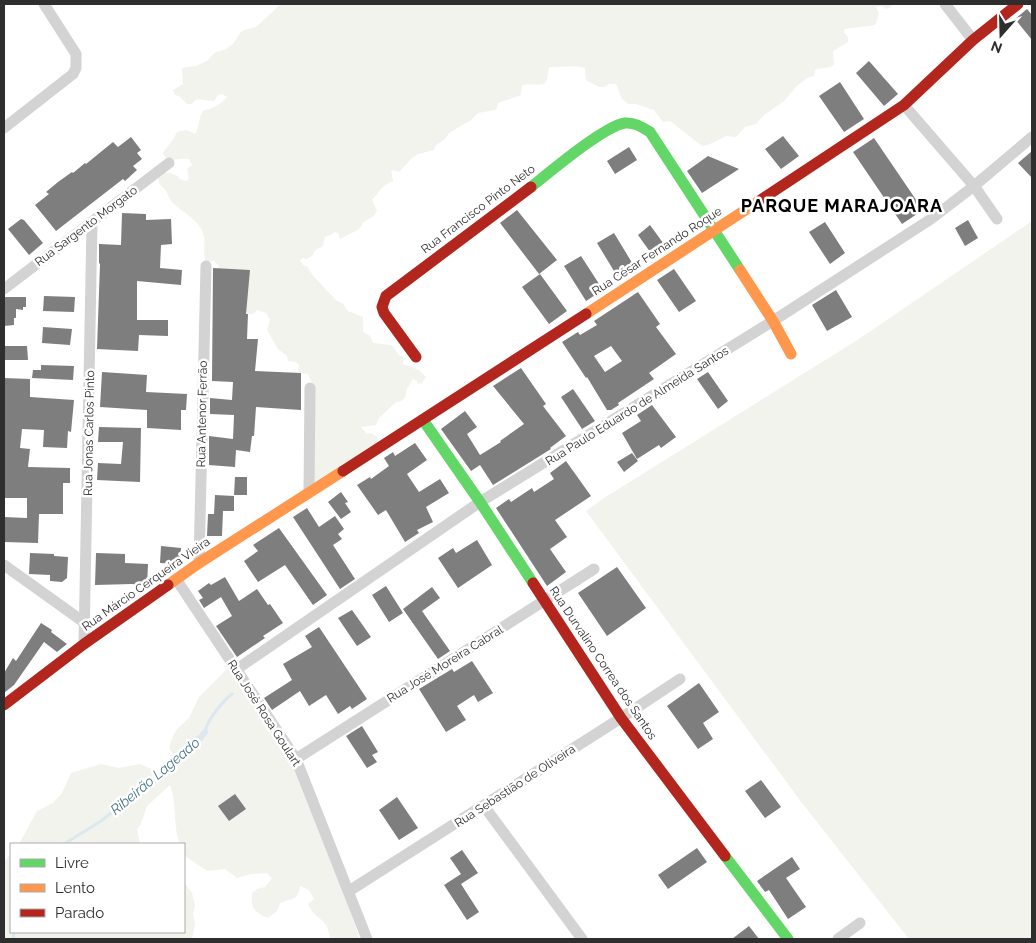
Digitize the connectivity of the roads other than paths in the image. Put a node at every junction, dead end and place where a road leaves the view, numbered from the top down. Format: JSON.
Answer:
{"nodes":[{"id":1,"x":44,"y":4,"type":"edge"},
{"id":2,"x":944,"y":4,"type":"edge"},
{"id":3,"x":1018,"y":4,"type":"edge"},
{"id":4,"x":973,"y":40,"type":"junction"},
{"id":5,"x":904,"y":105,"type":"junction"},
{"id":6,"x":4,"y":128,"type":"edge"},
{"id":7,"x":1032,"y":137,"type":"edge"},
{"id":8,"x":168,"y":163,"type":"dead end"},
{"id":9,"x":974,"y":186,"type":"junction"},
{"id":10,"x":996,"y":219,"type":"dead end"},
{"id":11,"x":92,"y":222,"type":"junction"},
{"id":12,"x":713,"y":230,"type":"junction"},
{"id":13,"x":206,"y":266,"type":"dead end"},
{"id":14,"x":4,"y":289,"type":"edge"},
{"id":15,"x":773,"y":321,"type":"junction"},
{"id":16,"x":791,"y":354,"type":"dead end"},
{"id":17,"x":416,"y":357,"type":"dead end"},
{"id":18,"x":310,"y":388,"type":"dead end"},
{"id":19,"x":423,"y":420,"type":"junction"},
{"id":20,"x":309,"y":491,"type":"junction"},
{"id":21,"x":480,"y":502,"type":"junction"},
{"id":22,"x":199,"y":563,"type":"junction"},
{"id":23,"x":4,"y":565,"type":"edge"},
{"id":24,"x":594,"y":569,"type":"dead end"},
{"id":25,"x":176,"y":580,"type":"junction"},
{"id":26,"x":545,"y":601,"type":"junction"},
{"id":27,"x":85,"y":622,"type":"junction"},
{"id":28,"x":84,"y":644,"type":"junction"},
{"id":29,"x":237,"y":669,"type":"junction"},
{"id":30,"x":680,"y":678,"type":"dead end"},
{"id":31,"x":4,"y":703,"type":"edge"},
{"id":32,"x":621,"y":718,"type":"junction"},
{"id":33,"x":296,"y":759,"type":"junction"},
{"id":34,"x":484,"y":806,"type":"junction"},
{"id":35,"x":349,"y":891,"type":"junction"},
{"id":36,"x":860,"y":923,"type":"dead end"},
{"id":37,"x":367,"y":939,"type":"edge"},
{"id":38,"x":582,"y":939,"type":"edge"},
{"id":39,"x":788,"y":939,"type":"edge"},
{"id":40,"x":838,"y":939,"type":"edge"}],
"edges":[{"from":1,"to":6,"type":"street"},
{"from":2,"to":4,"type":"street"},
{"from":3,"to":4,"type":"street","name":"Rua César Fernando Roque"},
{"from":4,"to":5,"type":"street","name":"Rua César Fernando Roque"},
{"from":5,"to":9,"type":"street"},
{"from":5,"to":12,"type":"street","name":"Rua César Fernando Roque"},
{"from":7,"to":9,"type":"street","name":"Rua Paulo Eduardo de Almeida Santos"},
{"from":8,"to":11,"type":"street","name":"Rua Sargento Morgato"},
{"from":9,"to":10,"type":"street"},
{"from":9,"to":15,"type":"street","name":"Rua Paulo Eduardo de Almeida Santos"},
{"from":11,"to":14,"type":"street","name":"Rua Sargento Morgato"},
{"from":11,"to":27,"type":"street","name":"Rua Jonas Carlos Pinto"},
{"from":12,"to":15,"type":"street"},
{"from":12,"to":17,"type":"street","name":"Rua Francisco Pinto Neto"},
{"from":12,"to":19,"type":"street","name":"Rua César Fernando Roque"},
{"from":13,"to":22,"type":"street","name":"Rua Antenor Ferrão"},
{"from":15,"to":16,"type":"street"},
{"from":15,"to":21,"type":"street","name":"Rua Paulo Eduardo de Almeida Santos"},
{"from":18,"to":20,"type":"street"},
{"from":19,"to":20,"type":"street","name":"Rua Márcio Cerqueira Vieira"},
{"from":19,"to":21,"type":"street","name":"Rua Durvalino Correa dos Santos"},
{"from":20,"to":22,"type":"street","name":"Rua Márcio Cerqueira Vieira"},
{"from":21,"to":26,"type":"street","name":"Rua Durvalino Correa dos Santos"},
{"from":21,"to":29,"type":"street","name":"Rua Paulo Eduardo de Almeida Santos"},
{"from":22,"to":25,"type":"street","name":"Rua Márcio Cerqueira Vieira"},
{"from":23,"to":27,"type":"street"},
{"from":24,"to":26,"type":"street","name":"Rua José Moreira Cabral"},
{"from":25,"to":28,"type":"street","name":"Rua Márcio Cerqueira Vieira"},
{"from":25,"to":29,"type":"street","name":"Rua José Rosa Goulart"},
{"from":26,"to":32,"type":"street","name":"Rua Durvalino Correa dos Santos"},
{"from":26,"to":33,"type":"street","name":"Rua José Moreira Cabral"},
{"from":27,"to":28,"type":"street","name":"Rua Jonas Carlos Pinto"},
{"from":28,"to":31,"type":"street","name":"Rua Márcio Cerqueira Vieira"},
{"from":29,"to":33,"type":"street","name":"Rua José Rosa Goulart"},
{"from":30,"to":32,"type":"street","name":"Rua Sebastião de Oliveira"},
{"from":32,"to":34,"type":"street","name":"Rua Sebastião de Oliveira"},
{"from":32,"to":39,"type":"street","name":"Rua Durvalino Correa dos Santos"},
{"from":33,"to":35,"type":"street","name":"Rua José Rosa Goulart"},
{"from":34,"to":35,"type":"street","name":"Rua Sebastião de Oliveira"},
{"from":34,"to":38,"type":"street"},
{"from":35,"to":37,"type":"street","name":"Rua José Rosa Goulart"},
{"from":36,"to":40,"type":"street"}]}
